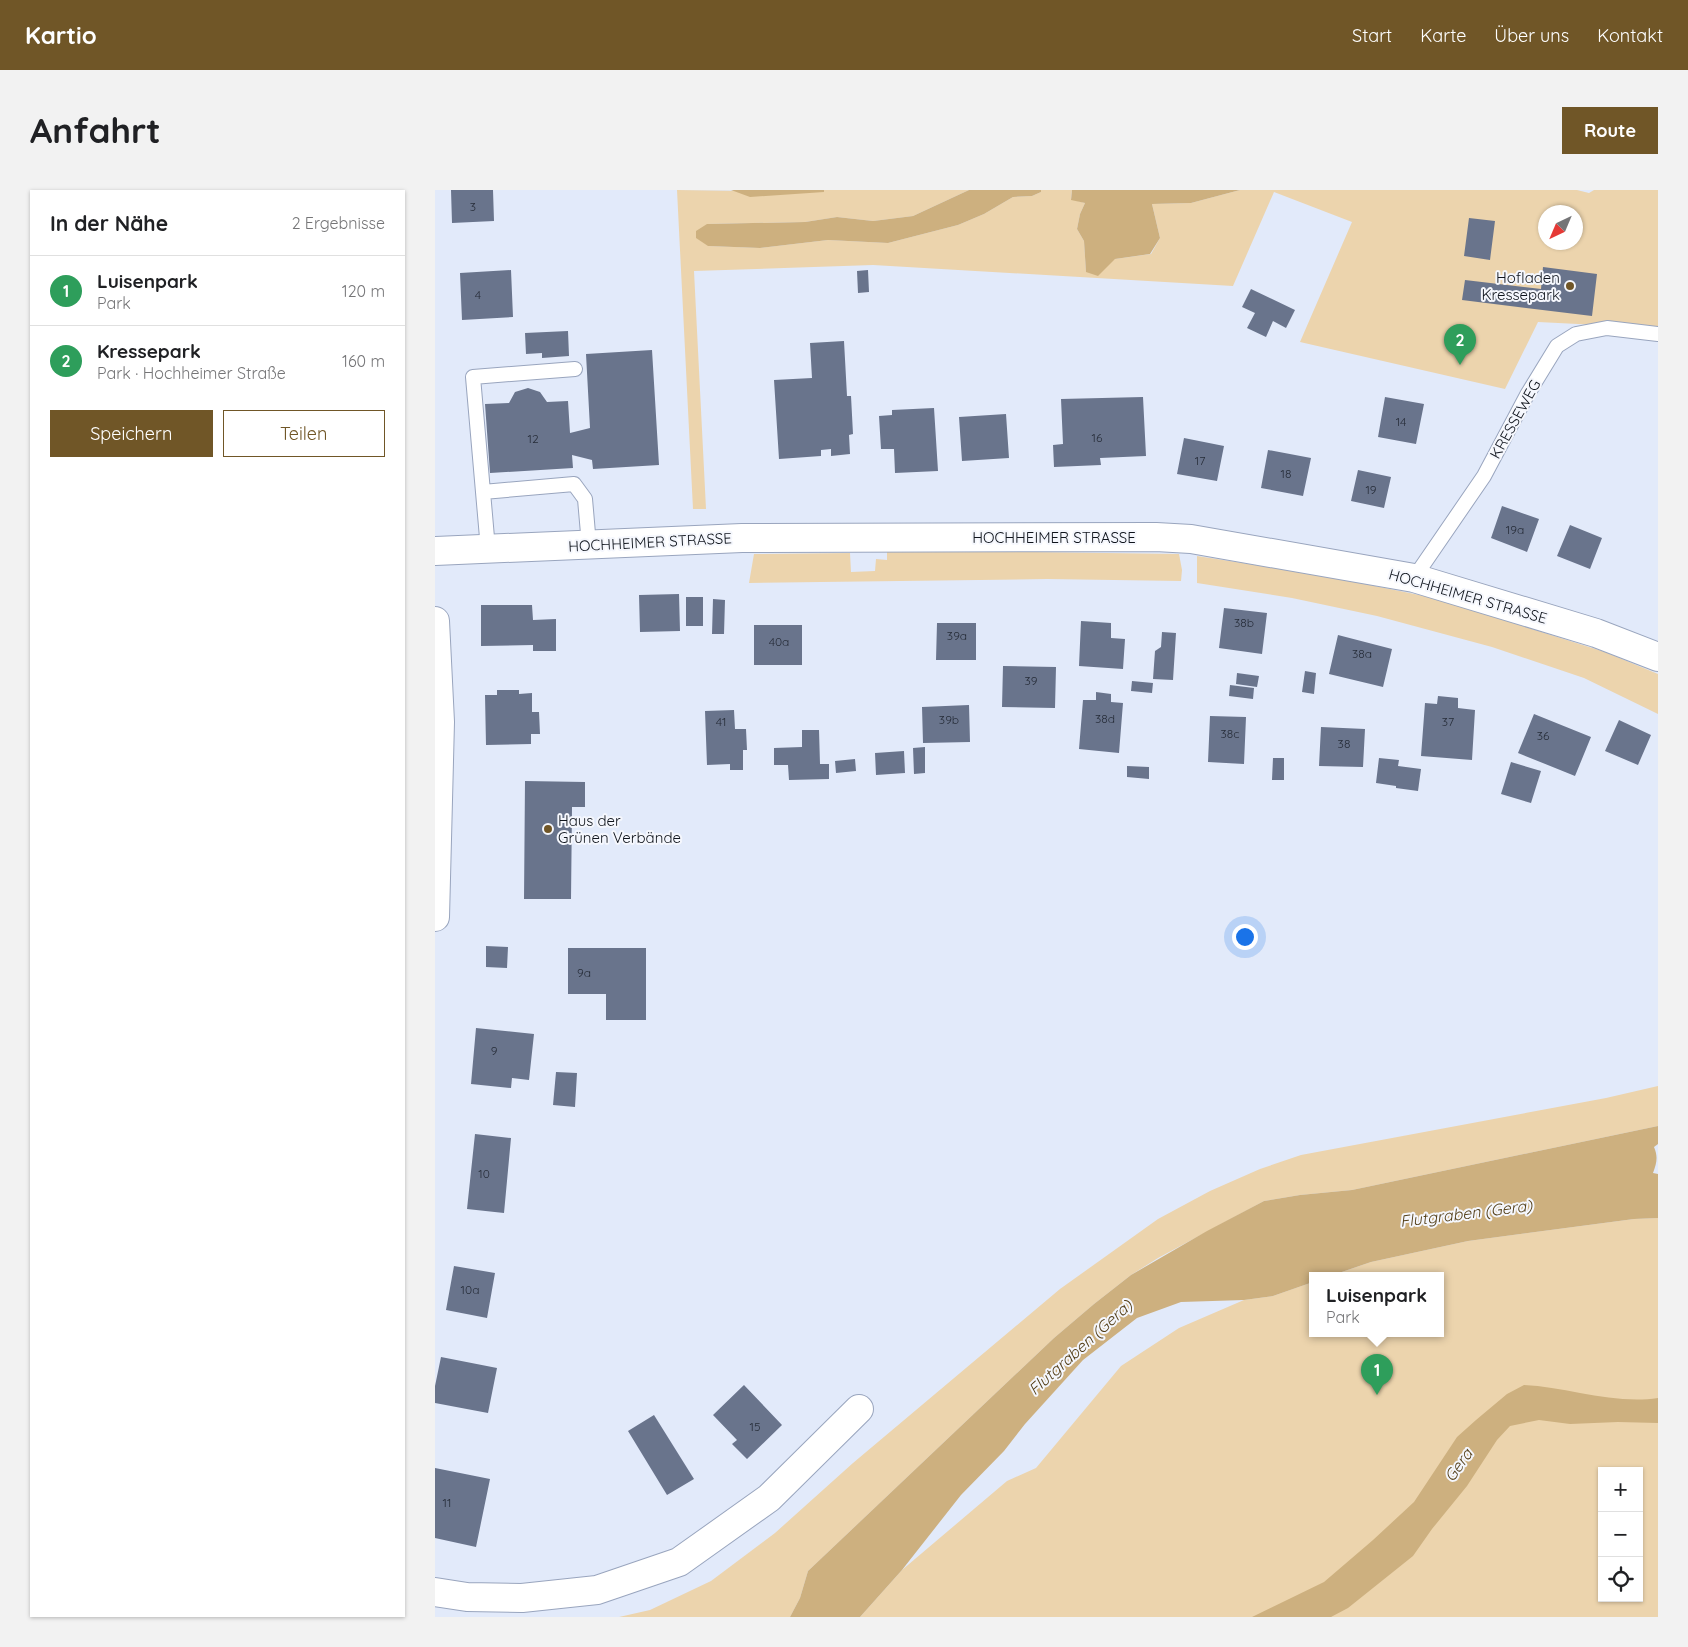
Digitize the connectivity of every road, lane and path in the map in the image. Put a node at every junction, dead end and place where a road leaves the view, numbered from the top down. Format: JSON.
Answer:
{"nodes":[{"id":1,"x":1658,"y":334,"type":"edge"},
{"id":2,"x":575,"y":369,"type":"dead end"},
{"id":3,"x":483,"y":492,"type":"junction"},
{"id":4,"x":589,"y":545,"type":"junction"},
{"id":5,"x":488,"y":549,"type":"junction"},
{"id":6,"x":435,"y":551,"type":"edge"},
{"id":7,"x":1414,"y":578,"type":"junction"},
{"id":8,"x":435,"y":621,"type":"edge"},
{"id":9,"x":1658,"y":657,"type":"edge"},
{"id":10,"x":435,"y":916,"type":"edge"},
{"id":11,"x":859,"y":1409,"type":"dead end"},
{"id":12,"x":435,"y":1592,"type":"edge"}],
"edges":[{"from":1,"to":7,"type":"lane","name":"KRESSEWEG"},
{"from":2,"to":3,"type":"lane"},
{"from":3,"to":4,"type":"lane"},
{"from":3,"to":5,"type":"lane"},
{"from":4,"to":5,"type":"street","name":"HOCHHEIMER STRASSE"},
{"from":4,"to":7,"type":"street","name":"HOCHHEIMER STRASSE"},
{"from":5,"to":6,"type":"street","name":"HOCHHEIMER STRASSE"},
{"from":7,"to":9,"type":"street","name":"HOCHHEIMER STRASSE"},
{"from":8,"to":10,"type":"street"},
{"from":11,"to":12,"type":"street"}]}
